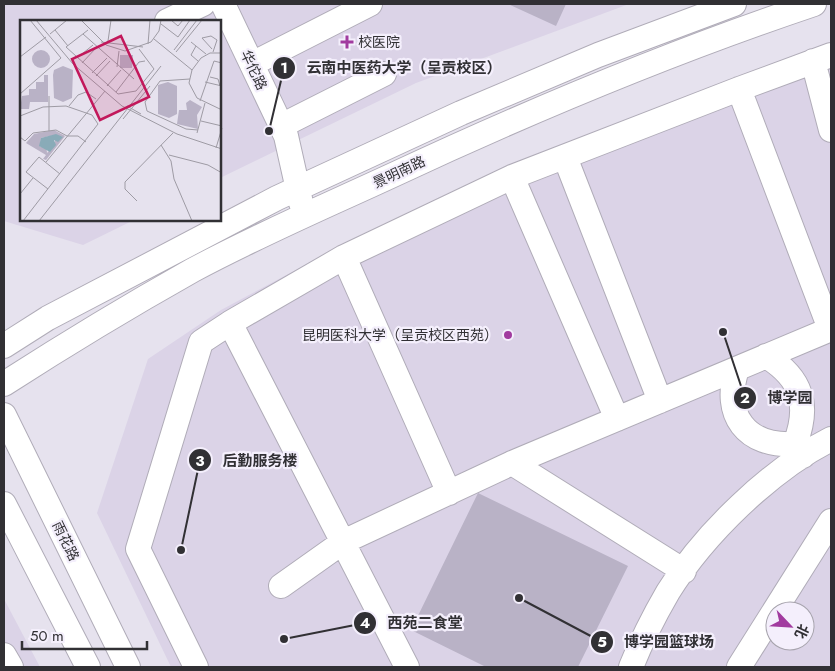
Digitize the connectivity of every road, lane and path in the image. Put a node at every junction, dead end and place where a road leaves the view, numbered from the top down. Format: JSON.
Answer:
{"nodes":[{"id":1,"x":370,"y":4,"type":"edge"},
{"id":2,"x":734,"y":4,"type":"edge"},
{"id":3,"x":814,"y":4,"type":"edge"},
{"id":4,"x":206,"y":8,"type":"edge"},
{"id":5,"x":170,"y":20,"type":"edge"},
{"id":6,"x":216,"y":20,"type":"edge"},
{"id":7,"x":221,"y":26,"type":"edge"},
{"id":8,"x":822,"y":58,"type":"edge"},
{"id":9,"x":252,"y":64,"type":"junction"},
{"id":10,"x":384,"y":74,"type":"dead end"},
{"id":11,"x":739,"y":89,"type":"junction"},
{"id":12,"x":831,"y":130,"type":"edge"},
{"id":13,"x":284,"y":131,"type":"junction"},
{"id":14,"x":565,"y":157,"type":"junction"},
{"id":15,"x":512,"y":177,"type":"junction"},
{"id":16,"x":298,"y":188,"type":"junction"},
{"id":17,"x":304,"y":216,"type":"junction"},
{"id":18,"x":344,"y":258,"type":"junction"},
{"id":19,"x":230,"y":323,"type":"junction"},
{"id":20,"x":831,"y":329,"type":"edge"},
{"id":21,"x":4,"y":346,"type":"edge"},
{"id":22,"x":766,"y":356,"type":"junction"},
{"id":23,"x":737,"y":369,"type":"junction"},
{"id":24,"x":4,"y":384,"type":"edge"},
{"id":25,"x":660,"y":401,"type":"junction"},
{"id":26,"x":4,"y":415,"type":"edge"},
{"id":27,"x":617,"y":419,"type":"junction"},
{"id":28,"x":831,"y":440,"type":"edge"},
{"id":29,"x":799,"y":450,"type":"junction"},
{"id":30,"x":512,"y":463,"type":"junction"},
{"id":31,"x":449,"y":493,"type":"junction"},
{"id":32,"x":4,"y":504,"type":"edge"},
{"id":33,"x":831,"y":521,"type":"edge"},
{"id":34,"x":343,"y":542,"type":"junction"},
{"id":35,"x":684,"y":571,"type":"junction"},
{"id":36,"x":281,"y":586,"type":"dead end"},
{"id":37,"x":4,"y":655,"type":"edge"},
{"id":38,"x":10,"y":667,"type":"edge"},
{"id":39,"x":88,"y":667,"type":"edge"},
{"id":40,"x":128,"y":667,"type":"edge"},
{"id":41,"x":196,"y":667,"type":"edge"},
{"id":42,"x":407,"y":667,"type":"edge"},
{"id":43,"x":630,"y":667,"type":"edge"},
{"id":44,"x":739,"y":667,"type":"edge"}],
"edges":[{"from":1,"to":9,"type":"street"},
{"from":2,"to":16,"type":"street","name":"景明南路"},
{"from":3,"to":17,"type":"street","name":"景明南路"},
{"from":4,"to":5,"type":"street"},
{"from":4,"to":6,"type":"street","name":"华佗路"},
{"from":7,"to":9,"type":"street","name":"华佗路"},
{"from":8,"to":11,"type":"street"},
{"from":8,"to":12,"type":"street"},
{"from":9,"to":13,"type":"street","name":"华佗路"},
{"from":10,"to":13,"type":"street"},
{"from":11,"to":14,"type":"street"},
{"from":11,"to":20,"type":"street"},
{"from":13,"to":16,"type":"street","name":"华佗路"},
{"from":14,"to":15,"type":"street"},
{"from":14,"to":25,"type":"street"},
{"from":15,"to":18,"type":"street"},
{"from":15,"to":27,"type":"street"},
{"from":16,"to":17,"type":"street","name":"华佗路"},
{"from":16,"to":21,"type":"street","name":"景明南路"},
{"from":17,"to":24,"type":"street","name":"景明南路"},
{"from":18,"to":19,"type":"street"},
{"from":18,"to":31,"type":"street"},
{"from":19,"to":34,"type":"street"},
{"from":19,"to":41,"type":"street"},
{"from":20,"to":22,"type":"street"},
{"from":22,"to":23,"type":"street"},
{"from":22,"to":29,"type":"street"},
{"from":23,"to":25,"type":"street"},
{"from":23,"to":29,"type":"street"},
{"from":25,"to":27,"type":"street"},
{"from":26,"to":40,"type":"street","name":"雨花路"},
{"from":27,"to":30,"type":"street"},
{"from":28,"to":29,"type":"street"},
{"from":29,"to":35,"type":"street"},
{"from":30,"to":31,"type":"street"},
{"from":30,"to":35,"type":"street"},
{"from":31,"to":34,"type":"street"},
{"from":32,"to":39,"type":"street"},
{"from":33,"to":44,"type":"street"},
{"from":34,"to":36,"type":"street"},
{"from":34,"to":42,"type":"street"},
{"from":35,"to":43,"type":"street"},
{"from":37,"to":38,"type":"street"}]}
